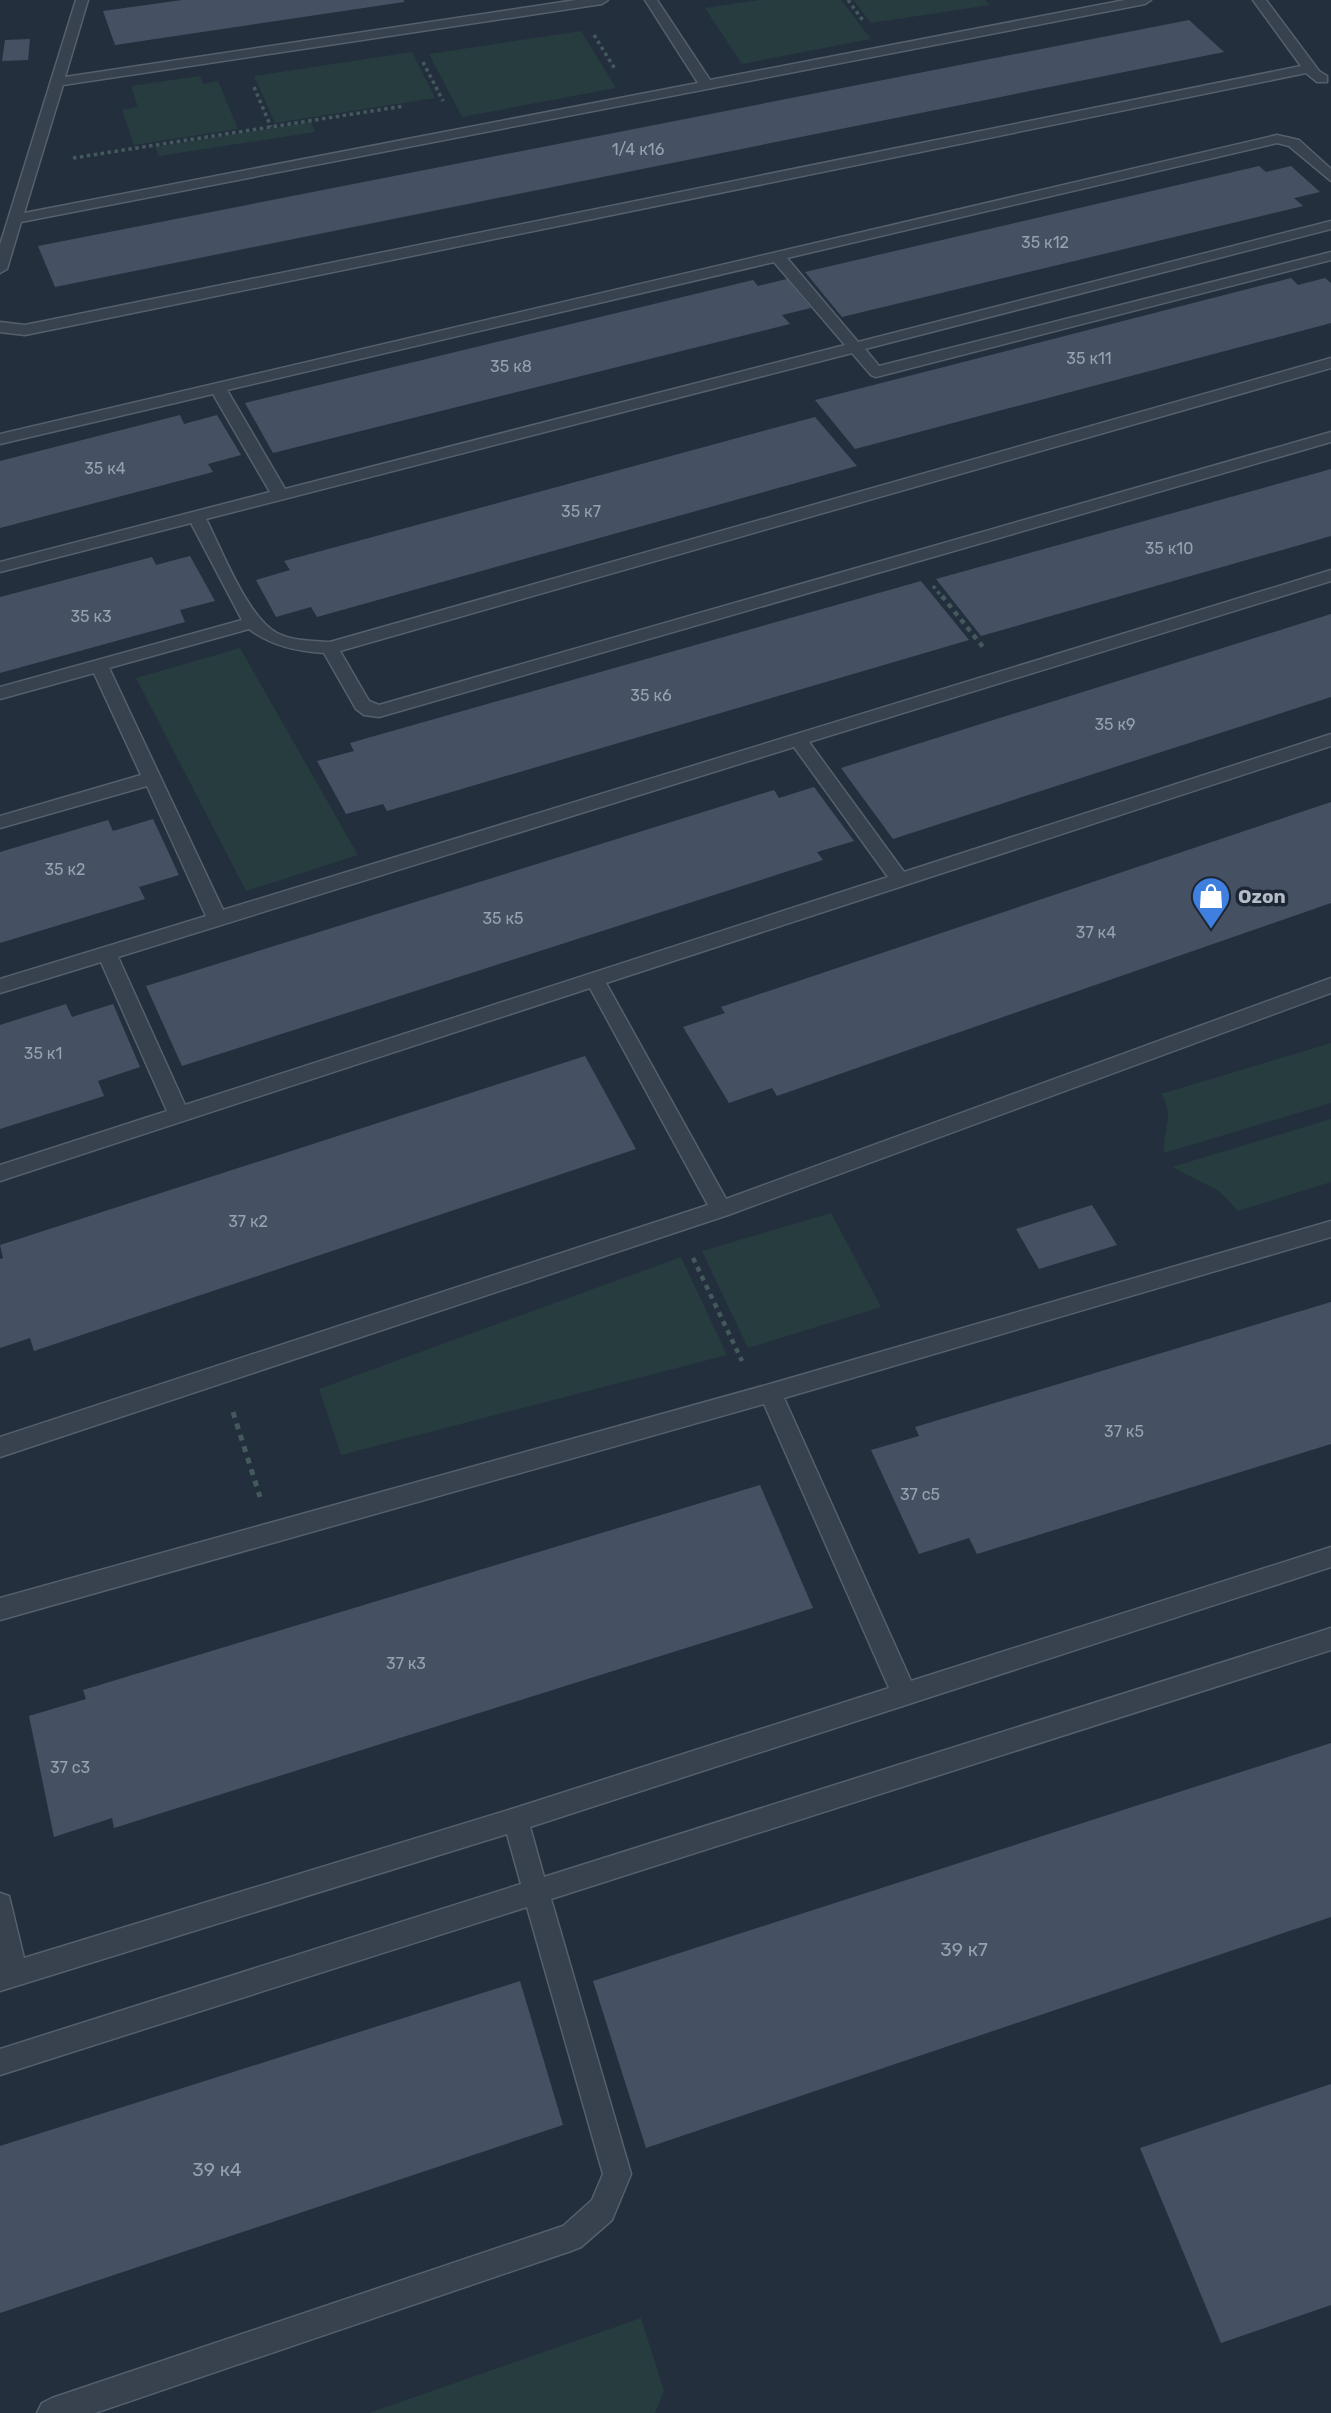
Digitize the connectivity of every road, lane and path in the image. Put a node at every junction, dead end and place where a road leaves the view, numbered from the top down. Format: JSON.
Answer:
{"nodes":[{"id":1,"x":82,"y":0,"type":"edge"},
{"id":2,"x":602,"y":0,"type":"edge"},
{"id":3,"x":651,"y":0,"type":"edge"},
{"id":4,"x":1145,"y":0,"type":"edge"},
{"id":5,"x":1259,"y":0,"type":"edge"},
{"id":6,"x":576,"y":4,"type":"junction"},
{"id":7,"x":422,"y":59,"type":"dead end"},
{"id":8,"x":1309,"y":68,"type":"junction"},
{"id":9,"x":1322,"y":79,"type":"dead end"},
{"id":10,"x":57,"y":82,"type":"junction"},
{"id":11,"x":706,"y":85,"type":"junction"},
{"id":12,"x":634,"y":99,"type":"junction"},
{"id":13,"x":442,"y":100,"type":"junction"},
{"id":14,"x":430,"y":102,"type":"dead end"},
{"id":15,"x":404,"y":106,"type":"dead end"},
{"id":16,"x":459,"y":133,"type":"junction"},
{"id":17,"x":73,"y":158,"type":"dead end"},
{"id":18,"x":1331,"y":177,"type":"edge"},
{"id":19,"x":15,"y":219,"type":"junction"},
{"id":20,"x":1331,"y":225,"type":"edge"},
{"id":21,"x":777,"y":256,"type":"junction"},
{"id":22,"x":1331,"y":256,"type":"edge"},
{"id":23,"x":0,"y":269,"type":"edge"},
{"id":24,"x":0,"y":327,"type":"edge"},
{"id":25,"x":853,"y":348,"type":"junction"},
{"id":26,"x":1331,"y":363,"type":"edge"},
{"id":27,"x":218,"y":388,"type":"junction"},
{"id":28,"x":1331,"y":437,"type":"edge"},
{"id":29,"x":0,"y":439,"type":"edge"},
{"id":30,"x":280,"y":495,"type":"junction"},
{"id":31,"x":196,"y":516,"type":"junction"},
{"id":32,"x":911,"y":558,"type":"junction"},
{"id":33,"x":0,"y":567,"type":"edge"},
{"id":34,"x":1331,"y":575,"type":"edge"},
{"id":35,"x":252,"y":624,"type":"junction"},
{"id":36,"x":330,"y":648,"type":"junction"},
{"id":37,"x":99,"y":666,"type":"junction"},
{"id":38,"x":1006,"y":676,"type":"junction"},
{"id":39,"x":0,"y":693,"type":"edge"},
{"id":40,"x":798,"y":740,"type":"junction"},
{"id":41,"x":1331,"y":740,"type":"edge"},
{"id":42,"x":152,"y":778,"type":"junction"},
{"id":43,"x":0,"y":821,"type":"edge"},
{"id":44,"x":901,"y":881,"type":"junction"},
{"id":45,"x":217,"y":919,"type":"junction"},
{"id":46,"x":107,"y":953,"type":"junction"},
{"id":47,"x":595,"y":980,"type":"junction"},
{"id":48,"x":1331,"y":985,"type":"edge"},
{"id":49,"x":0,"y":986,"type":"edge"},
{"id":50,"x":178,"y":1114,"type":"junction"},
{"id":51,"x":0,"y":1173,"type":"edge"},
{"id":52,"x":721,"y":1209,"type":"junction"},
{"id":53,"x":677,"y":1224,"type":"junction"},
{"id":54,"x":1331,"y":1229,"type":"edge"},
{"id":55,"x":221,"y":1374,"type":"junction"},
{"id":56,"x":765,"y":1395,"type":"junction"},
{"id":57,"x":0,"y":1447,"type":"edge"},
{"id":58,"x":271,"y":1533,"type":"junction"},
{"id":59,"x":1331,"y":1557,"type":"edge"},
{"id":60,"x":0,"y":1609,"type":"edge"},
{"id":61,"x":1331,"y":1639,"type":"edge"},
{"id":62,"x":904,"y":1695,"type":"junction"},
{"id":63,"x":515,"y":1820,"type":"junction"},
{"id":64,"x":535,"y":1892,"type":"junction"},
{"id":65,"x":0,"y":1905,"type":"edge"},
{"id":66,"x":7,"y":1976,"type":"edge"},
{"id":67,"x":0,"y":2062,"type":"edge"},
{"id":68,"x":52,"y":2413,"type":"edge"}],
"edges":[{"from":1,"to":10,"type":"lane"},
{"from":2,"to":6,"type":"lane"},
{"from":3,"to":11,"type":"lane"},
{"from":4,"to":11,"type":"lane"},
{"from":5,"to":8,"type":"lane"},
{"from":6,"to":10,"type":"lane"},
{"from":6,"to":12,"type":"path"},
{"from":7,"to":13,"type":"path"},
{"from":8,"to":9,"type":"lane"},
{"from":8,"to":24,"type":"lane"},
{"from":10,"to":19,"type":"lane"},
{"from":11,"to":12,"type":"lane"},
{"from":12,"to":16,"type":"lane"},
{"from":13,"to":14,"type":"path"},
{"from":13,"to":16,"type":"path"},
{"from":15,"to":17,"type":"path"},
{"from":16,"to":19,"type":"lane"},
{"from":18,"to":21,"type":"lane"},
{"from":19,"to":23,"type":"lane"},
{"from":20,"to":25,"type":"lane"},
{"from":21,"to":25,"type":"lane"},
{"from":21,"to":27,"type":"lane"},
{"from":22,"to":25,"type":"lane"},
{"from":25,"to":30,"type":"lane"},
{"from":26,"to":36,"type":"lane"},
{"from":27,"to":29,"type":"lane"},
{"from":27,"to":30,"type":"lane"},
{"from":28,"to":32,"type":"lane"},
{"from":30,"to":31,"type":"lane"},
{"from":31,"to":33,"type":"lane"},
{"from":31,"to":35,"type":"lane"},
{"from":32,"to":36,"type":"lane"},
{"from":32,"to":38,"type":"path"},
{"from":34,"to":38,"type":"lane"},
{"from":35,"to":36,"type":"lane"},
{"from":35,"to":37,"type":"lane"},
{"from":37,"to":39,"type":"lane"},
{"from":37,"to":42,"type":"lane"},
{"from":38,"to":40,"type":"lane"},
{"from":40,"to":44,"type":"lane"},
{"from":40,"to":45,"type":"lane"},
{"from":41,"to":44,"type":"lane"},
{"from":42,"to":43,"type":"lane"},
{"from":42,"to":45,"type":"lane"},
{"from":44,"to":47,"type":"lane"},
{"from":45,"to":46,"type":"lane"},
{"from":46,"to":49,"type":"lane"},
{"from":46,"to":50,"type":"lane"},
{"from":47,"to":50,"type":"lane"},
{"from":47,"to":52,"type":"lane"},
{"from":48,"to":52,"type":"lane"},
{"from":50,"to":51,"type":"lane"},
{"from":52,"to":53,"type":"lane"},
{"from":53,"to":55,"type":"lane"},
{"from":53,"to":56,"type":"path"},
{"from":54,"to":56,"type":"lane"},
{"from":55,"to":57,"type":"lane"},
{"from":55,"to":58,"type":"path"},
{"from":56,"to":58,"type":"lane"},
{"from":56,"to":62,"type":"lane"},
{"from":58,"to":60,"type":"lane"},
{"from":59,"to":62,"type":"lane"},
{"from":61,"to":64,"type":"lane"},
{"from":62,"to":63,"type":"lane"},
{"from":63,"to":64,"type":"lane"},
{"from":63,"to":66,"type":"lane"},
{"from":64,"to":67,"type":"lane"},
{"from":64,"to":68,"type":"lane"},
{"from":65,"to":66,"type":"lane"}]}
